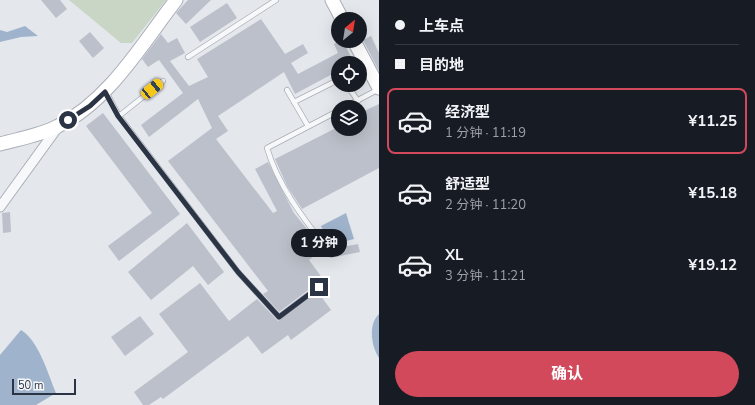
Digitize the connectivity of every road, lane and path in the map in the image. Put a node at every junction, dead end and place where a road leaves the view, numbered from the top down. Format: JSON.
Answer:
{"nodes":[{"id":1,"x":176,"y":0,"type":"edge"},
{"id":2,"x":276,"y":0,"type":"edge"},
{"id":3,"x":332,"y":0,"type":"edge"},
{"id":4,"x":338,"y":12,"type":"edge"},
{"id":5,"x":358,"y":48,"type":"edge"},
{"id":6,"x":188,"y":57,"type":"dead end"},
{"id":7,"x":163,"y":80,"type":"dead end"},
{"id":8,"x":331,"y":84,"type":"edge"},
{"id":9,"x":379,"y":89,"type":"edge"},
{"id":10,"x":287,"y":90,"type":"dead end"},
{"id":11,"x":105,"y":92,"type":"junction"},
{"id":12,"x":352,"y":92,"type":"edge"},
{"id":13,"x":358,"y":100,"type":"joint"},
{"id":14,"x":294,"y":102,"type":"junction"},
{"id":15,"x":331,"y":114,"type":"edge"},
{"id":16,"x":118,"y":116,"type":"junction"},
{"id":17,"x":308,"y":126,"type":"junction"},
{"id":18,"x":58,"y":127,"type":"junction"},
{"id":19,"x":0,"y":144,"type":"edge"},
{"id":20,"x":0,"y":207,"type":"edge"},
{"id":21,"x":325,"y":246,"type":"dead end"},
{"id":22,"x":319,"y":287,"type":"dead end"}],
"edges":[{"from":1,"to":11,"type":"main road"},
{"from":2,"to":6,"type":"lane"},
{"from":3,"to":4,"type":"main road"},
{"from":5,"to":9,"type":"main road"},
{"from":7,"to":16,"type":"lane"},
{"from":8,"to":14,"type":"lane"},
{"from":9,"to":13,"type":"lane"},
{"from":10,"to":14,"type":"lane"},
{"from":11,"to":16,"type":"lane"},
{"from":11,"to":18,"type":"main road"},
{"from":12,"to":13,"type":"lane"},
{"from":14,"to":17,"type":"lane"},
{"from":15,"to":17,"type":"lane"},
{"from":16,"to":22,"type":"lane"},
{"from":17,"to":21,"type":"lane"},
{"from":18,"to":19,"type":"main road"},
{"from":18,"to":20,"type":"street"}]}
